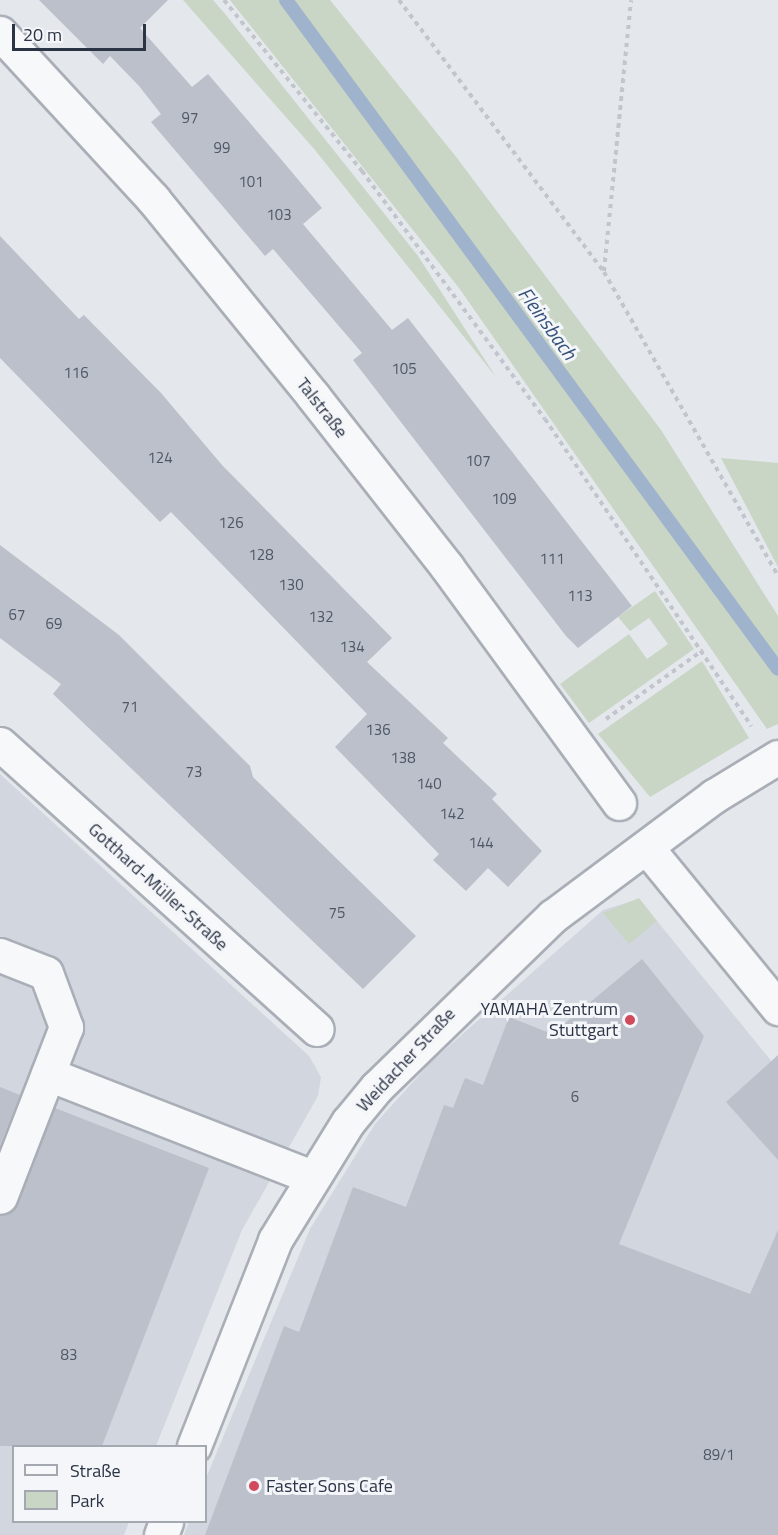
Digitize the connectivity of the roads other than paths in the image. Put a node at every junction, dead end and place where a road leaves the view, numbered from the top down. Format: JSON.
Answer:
{"nodes":[{"id":1,"x":0,"y":33,"type":"edge"},
{"id":2,"x":0,"y":744,"type":"edge"},
{"id":3,"x":775,"y":758,"type":"edge"},
{"id":4,"x":619,"y":803,"type":"dead end"},
{"id":5,"x":647,"y":848,"type":"junction"},
{"id":6,"x":0,"y":955,"type":"edge"},
{"id":7,"x":778,"y":1008,"type":"edge"},
{"id":8,"x":317,"y":1029,"type":"dead end"},
{"id":9,"x":48,"y":1074,"type":"junction"},
{"id":10,"x":312,"y":1177,"type":"junction"},
{"id":11,"x":0,"y":1197,"type":"edge"},
{"id":12,"x":194,"y":1445,"type":"edge"}],
"edges":[{"from":1,"to":4,"type":"street","name":"Talstraße"},
{"from":2,"to":8,"type":"street","name":"Gotthard-Müller-Straße"},
{"from":3,"to":5,"type":"street","name":"Weidacher Straße"},
{"from":5,"to":7,"type":"street"},
{"from":5,"to":10,"type":"street","name":"Weidacher Straße"},
{"from":6,"to":9,"type":"street"},
{"from":9,"to":10,"type":"street"},
{"from":9,"to":11,"type":"street"},
{"from":10,"to":12,"type":"street","name":"Weidacher Straße"}]}
